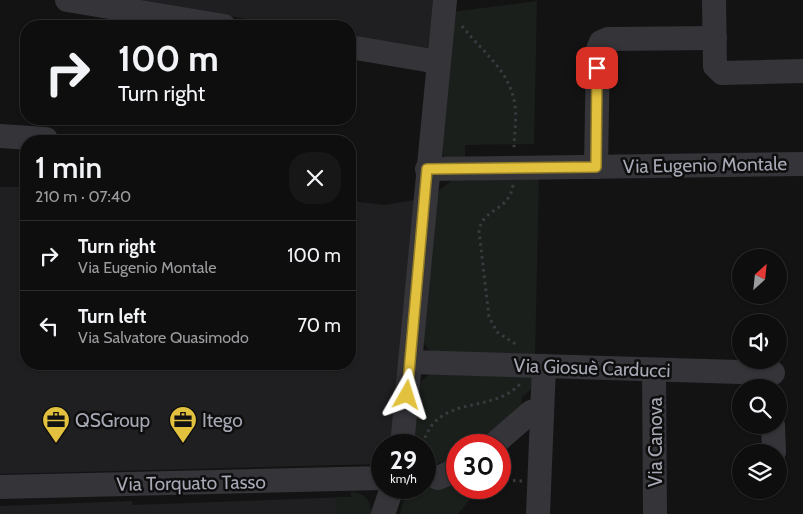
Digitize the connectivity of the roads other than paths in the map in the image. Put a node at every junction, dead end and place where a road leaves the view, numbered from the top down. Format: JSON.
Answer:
{"nodes":[{"id":1,"x":67,"y":0,"type":"edge"},
{"id":2,"x":714,"y":0,"type":"edge"},
{"id":3,"x":444,"y":10,"type":"edge"},
{"id":4,"x":188,"y":20,"type":"edge"},
{"id":5,"x":715,"y":38,"type":"junction"},
{"id":6,"x":356,"y":48,"type":"edge"},
{"id":7,"x":438,"y":62,"type":"junction"},
{"id":8,"x":803,"y":71,"type":"edge"},
{"id":9,"x":0,"y":136,"type":"edge"},
{"id":10,"x":20,"y":137,"type":"edge"},
{"id":11,"x":803,"y":164,"type":"edge"},
{"id":12,"x":596,"y":167,"type":"junction"},
{"id":13,"x":427,"y":169,"type":"junction"},
{"id":14,"x":410,"y":362,"type":"junction"},
{"id":15,"x":535,"y":366,"type":"junction"},
{"id":16,"x":654,"y":370,"type":"junction"},
{"id":17,"x":778,"y":378,"type":"edge"},
{"id":18,"x":542,"y":408,"type":"junction"},
{"id":19,"x":403,"y":434,"type":"edge"},
{"id":20,"x":506,"y":434,"type":"edge"},
{"id":21,"x":371,"y":478,"type":"edge"},
{"id":22,"x":0,"y":487,"type":"edge"},
{"id":23,"x":388,"y":499,"type":"edge"},
{"id":24,"x":383,"y":514,"type":"edge"},
{"id":25,"x":538,"y":514,"type":"edge"},
{"id":26,"x":655,"y":514,"type":"edge"}],
"edges":[{"from":1,"to":4,"type":"street"},
{"from":2,"to":5,"type":"street"},
{"from":3,"to":7,"type":"street"},
{"from":5,"to":8,"type":"street"},
{"from":5,"to":12,"type":"street"},
{"from":6,"to":7,"type":"street"},
{"from":7,"to":13,"type":"street"},
{"from":9,"to":10,"type":"street"},
{"from":11,"to":12,"type":"street","name":"Via Eugenio Montale"},
{"from":12,"to":13,"type":"street","name":"Via Eugenio Montale"},
{"from":13,"to":14,"type":"street"},
{"from":14,"to":15,"type":"street","name":"Via Giosuè Carducci"},
{"from":14,"to":19,"type":"street"},
{"from":15,"to":16,"type":"street","name":"Via Giosuè Carducci"},
{"from":15,"to":18,"type":"street"},
{"from":16,"to":17,"type":"street","name":"Via Giosuè Carducci"},
{"from":16,"to":26,"type":"street","name":"Via Canova"},
{"from":18,"to":20,"type":"street"},
{"from":18,"to":25,"type":"street"},
{"from":21,"to":22,"type":"street","name":"Via Torquato Tasso"},
{"from":23,"to":24,"type":"street"}]}
